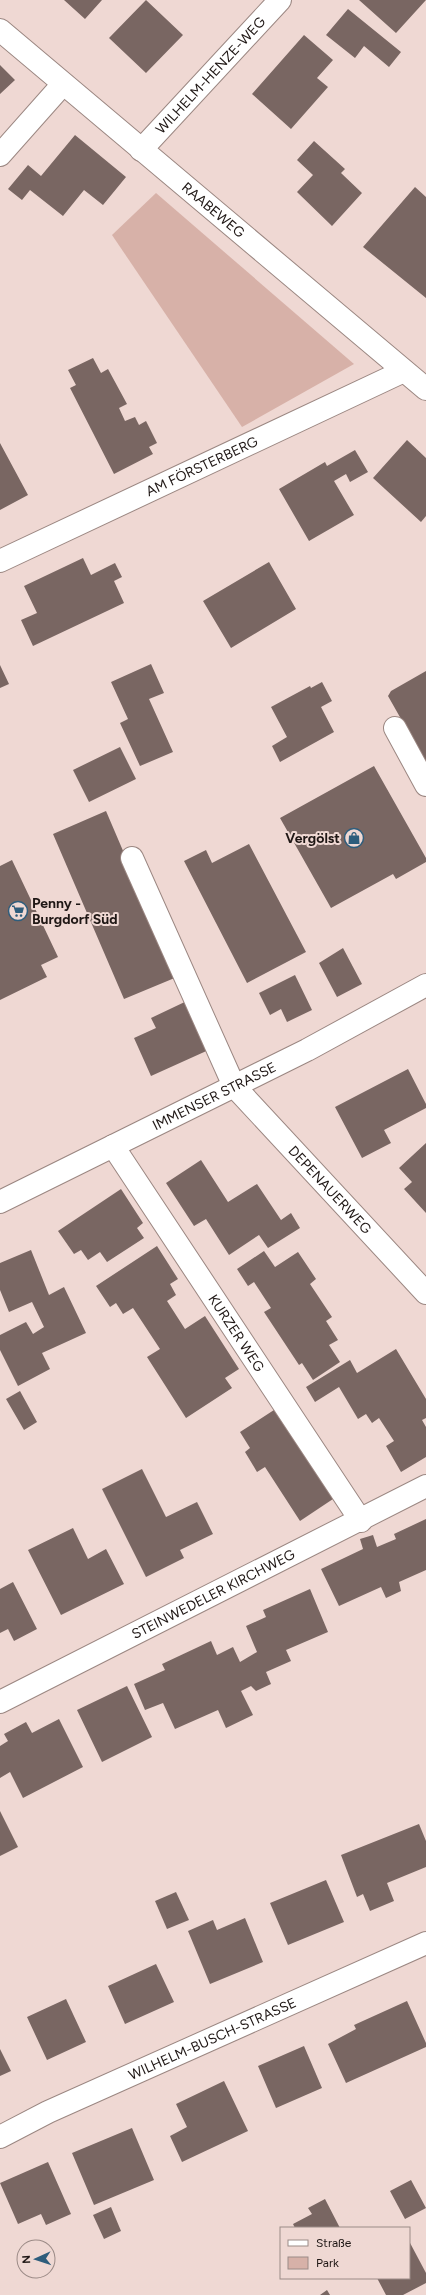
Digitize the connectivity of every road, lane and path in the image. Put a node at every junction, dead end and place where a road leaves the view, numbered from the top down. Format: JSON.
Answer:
{"nodes":[{"id":1,"x":280,"y":0,"type":"edge"},
{"id":2,"x":0,"y":30,"type":"edge"},
{"id":3,"x":63,"y":84,"type":"junction"},
{"id":4,"x":141,"y":150,"type":"junction"},
{"id":5,"x":0,"y":156,"type":"edge"},
{"id":6,"x":404,"y":371,"type":"junction"},
{"id":7,"x":426,"y":389,"type":"edge"},
{"id":8,"x":0,"y":561,"type":"edge"},
{"id":9,"x":395,"y":728,"type":"dead end"},
{"id":10,"x":426,"y":786,"type":"edge"},
{"id":11,"x":132,"y":858,"type":"dead end"},
{"id":12,"x":426,"y":984,"type":"edge"},
{"id":13,"x":234,"y":1086,"type":"junction"},
{"id":14,"x":113,"y":1146,"type":"junction"},
{"id":15,"x":0,"y":1202,"type":"edge"},
{"id":16,"x":426,"y":1293,"type":"edge"},
{"id":17,"x":426,"y":1486,"type":"edge"},
{"id":18,"x":361,"y":1521,"type":"junction"},
{"id":19,"x":0,"y":1702,"type":"edge"},
{"id":20,"x":426,"y":1943,"type":"edge"},
{"id":21,"x":0,"y":2137,"type":"edge"}],
"edges":[{"from":1,"to":4,"type":"street","name":"WILHELM-HENZE-WEG"},
{"from":2,"to":3,"type":"street","name":"RAABEWEG"},
{"from":3,"to":4,"type":"street","name":"RAABEWEG"},
{"from":3,"to":5,"type":"street"},
{"from":4,"to":6,"type":"street","name":"RAABEWEG"},
{"from":6,"to":7,"type":"street","name":"RAABEWEG"},
{"from":6,"to":8,"type":"street","name":"AM FÖRSTERBERG"},
{"from":9,"to":10,"type":"street"},
{"from":11,"to":13,"type":"street","name":"DEPENAUERWEG"},
{"from":12,"to":13,"type":"street","name":"IMMENSER STRASSE"},
{"from":13,"to":14,"type":"street","name":"IMMENSER STRASSE"},
{"from":13,"to":16,"type":"street","name":"DEPENAUERWEG"},
{"from":14,"to":15,"type":"street","name":"IMMENSER STRASSE"},
{"from":14,"to":18,"type":"street","name":"KURZER WEG"},
{"from":17,"to":18,"type":"street","name":"STEINWEDELER KIRCHWEG"},
{"from":18,"to":19,"type":"street","name":"STEINWEDELER KIRCHWEG"},
{"from":20,"to":21,"type":"street","name":"WILHELM-BUSCH-STRASSE"}]}
